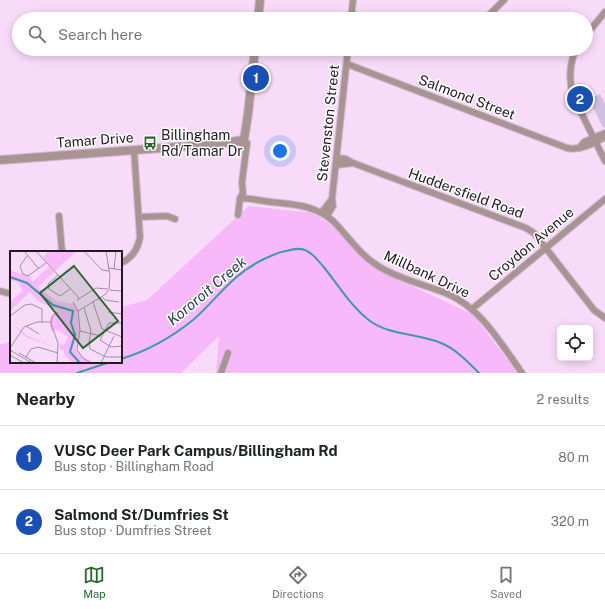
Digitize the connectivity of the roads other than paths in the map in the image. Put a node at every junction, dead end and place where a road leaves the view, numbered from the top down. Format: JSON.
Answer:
{"nodes":[{"id":1,"x":260,"y":0,"type":"edge"},
{"id":2,"x":353,"y":0,"type":"edge"},
{"id":3,"x":504,"y":0,"type":"edge"},
{"id":4,"x":259,"y":12,"type":"edge"},
{"id":5,"x":352,"y":12,"type":"edge"},
{"id":6,"x":492,"y":12,"type":"edge"},
{"id":7,"x":605,"y":12,"type":"edge"},
{"id":8,"x":593,"y":27,"type":"edge"},
{"id":9,"x":254,"y":56,"type":"edge"},
{"id":10,"x":347,"y":56,"type":"edge"},
{"id":11,"x":573,"y":56,"type":"edge"},
{"id":12,"x":346,"y":64,"type":"junction"},
{"id":13,"x":346,"y":71,"type":"junction"},
{"id":14,"x":362,"y":71,"type":"junction"},
{"id":15,"x":605,"y":133,"type":"edge"},
{"id":16,"x":605,"y":137,"type":"edge"},
{"id":17,"x":595,"y":140,"type":"junction"},
{"id":18,"x":244,"y":143,"type":"junction"},
{"id":19,"x":134,"y":150,"type":"junction"},
{"id":20,"x":337,"y":158,"type":"junction"},
{"id":21,"x":0,"y":160,"type":"edge"},
{"id":22,"x":605,"y":161,"type":"edge"},
{"id":23,"x":353,"y":163,"type":"junction"},
{"id":24,"x":336,"y":165,"type":"junction"},
{"id":25,"x":605,"y":199,"type":"edge"},
{"id":26,"x":240,"y":200,"type":"junction"},
{"id":27,"x":324,"y":214,"type":"junction"},
{"id":28,"x":238,"y":215,"type":"dead end"},
{"id":29,"x":60,"y":216,"type":"dead end"},
{"id":30,"x":139,"y":217,"type":"junction"},
{"id":31,"x":175,"y":219,"type":"dead end"},
{"id":32,"x":545,"y":247,"type":"junction"},
{"id":33,"x":62,"y":251,"type":"edge"},
{"id":34,"x":122,"y":262,"type":"edge"},
{"id":35,"x":0,"y":291,"type":"edge"},
{"id":36,"x":10,"y":294,"type":"edge"},
{"id":37,"x":472,"y":309,"type":"junction"},
{"id":38,"x":605,"y":318,"type":"edge"},
{"id":39,"x":228,"y":353,"type":"dead end"},
{"id":40,"x":221,"y":373,"type":"edge"},
{"id":41,"x":522,"y":373,"type":"edge"}],
"edges":[{"from":1,"to":4,"type":"street"},
{"from":2,"to":5,"type":"street"},
{"from":3,"to":6,"type":"street"},
{"from":7,"to":8,"type":"street"},
{"from":9,"to":18,"type":"street"},
{"from":10,"to":12,"type":"street","name":"Stevenston Street"},
{"from":11,"to":17,"type":"street"},
{"from":12,"to":13,"type":"street","name":"Stevenston Street"},
{"from":12,"to":14,"type":"street","name":"Salmond Street"},
{"from":13,"to":14,"type":"street"},
{"from":13,"to":20,"type":"street","name":"Stevenston Street"},
{"from":14,"to":17,"type":"street","name":"Salmond Street"},
{"from":15,"to":17,"type":"street","name":"Salmond Street"},
{"from":16,"to":17,"type":"street","name":"Salmond Street"},
{"from":17,"to":22,"type":"street"},
{"from":18,"to":19,"type":"street","name":"Tamar Drive"},
{"from":18,"to":26,"type":"street"},
{"from":19,"to":21,"type":"street","name":"Tamar Drive"},
{"from":19,"to":30,"type":"street"},
{"from":20,"to":23,"type":"street","name":"Huddersfield Road"},
{"from":20,"to":24,"type":"street","name":"Stevenston Street"},
{"from":23,"to":24,"type":"street","name":"Huddersfield Road"},
{"from":23,"to":32,"type":"street","name":"Huddersfield Road"},
{"from":24,"to":27,"type":"street","name":"Stevenston Street"},
{"from":25,"to":32,"type":"street","name":"Croydon Avenue"},
{"from":26,"to":27,"type":"street","name":"Millbank Drive"},
{"from":26,"to":28,"type":"street"},
{"from":27,"to":37,"type":"street","name":"Millbank Drive"},
{"from":29,"to":33,"type":"street"},
{"from":30,"to":31,"type":"street"},
{"from":30,"to":34,"type":"street"},
{"from":32,"to":37,"type":"street","name":"Croydon Avenue"},
{"from":32,"to":38,"type":"street","name":"Huddersfield Road"},
{"from":35,"to":36,"type":"street"},
{"from":37,"to":41,"type":"street","name":"Millbank Drive"},
{"from":39,"to":40,"type":"street"}]}
